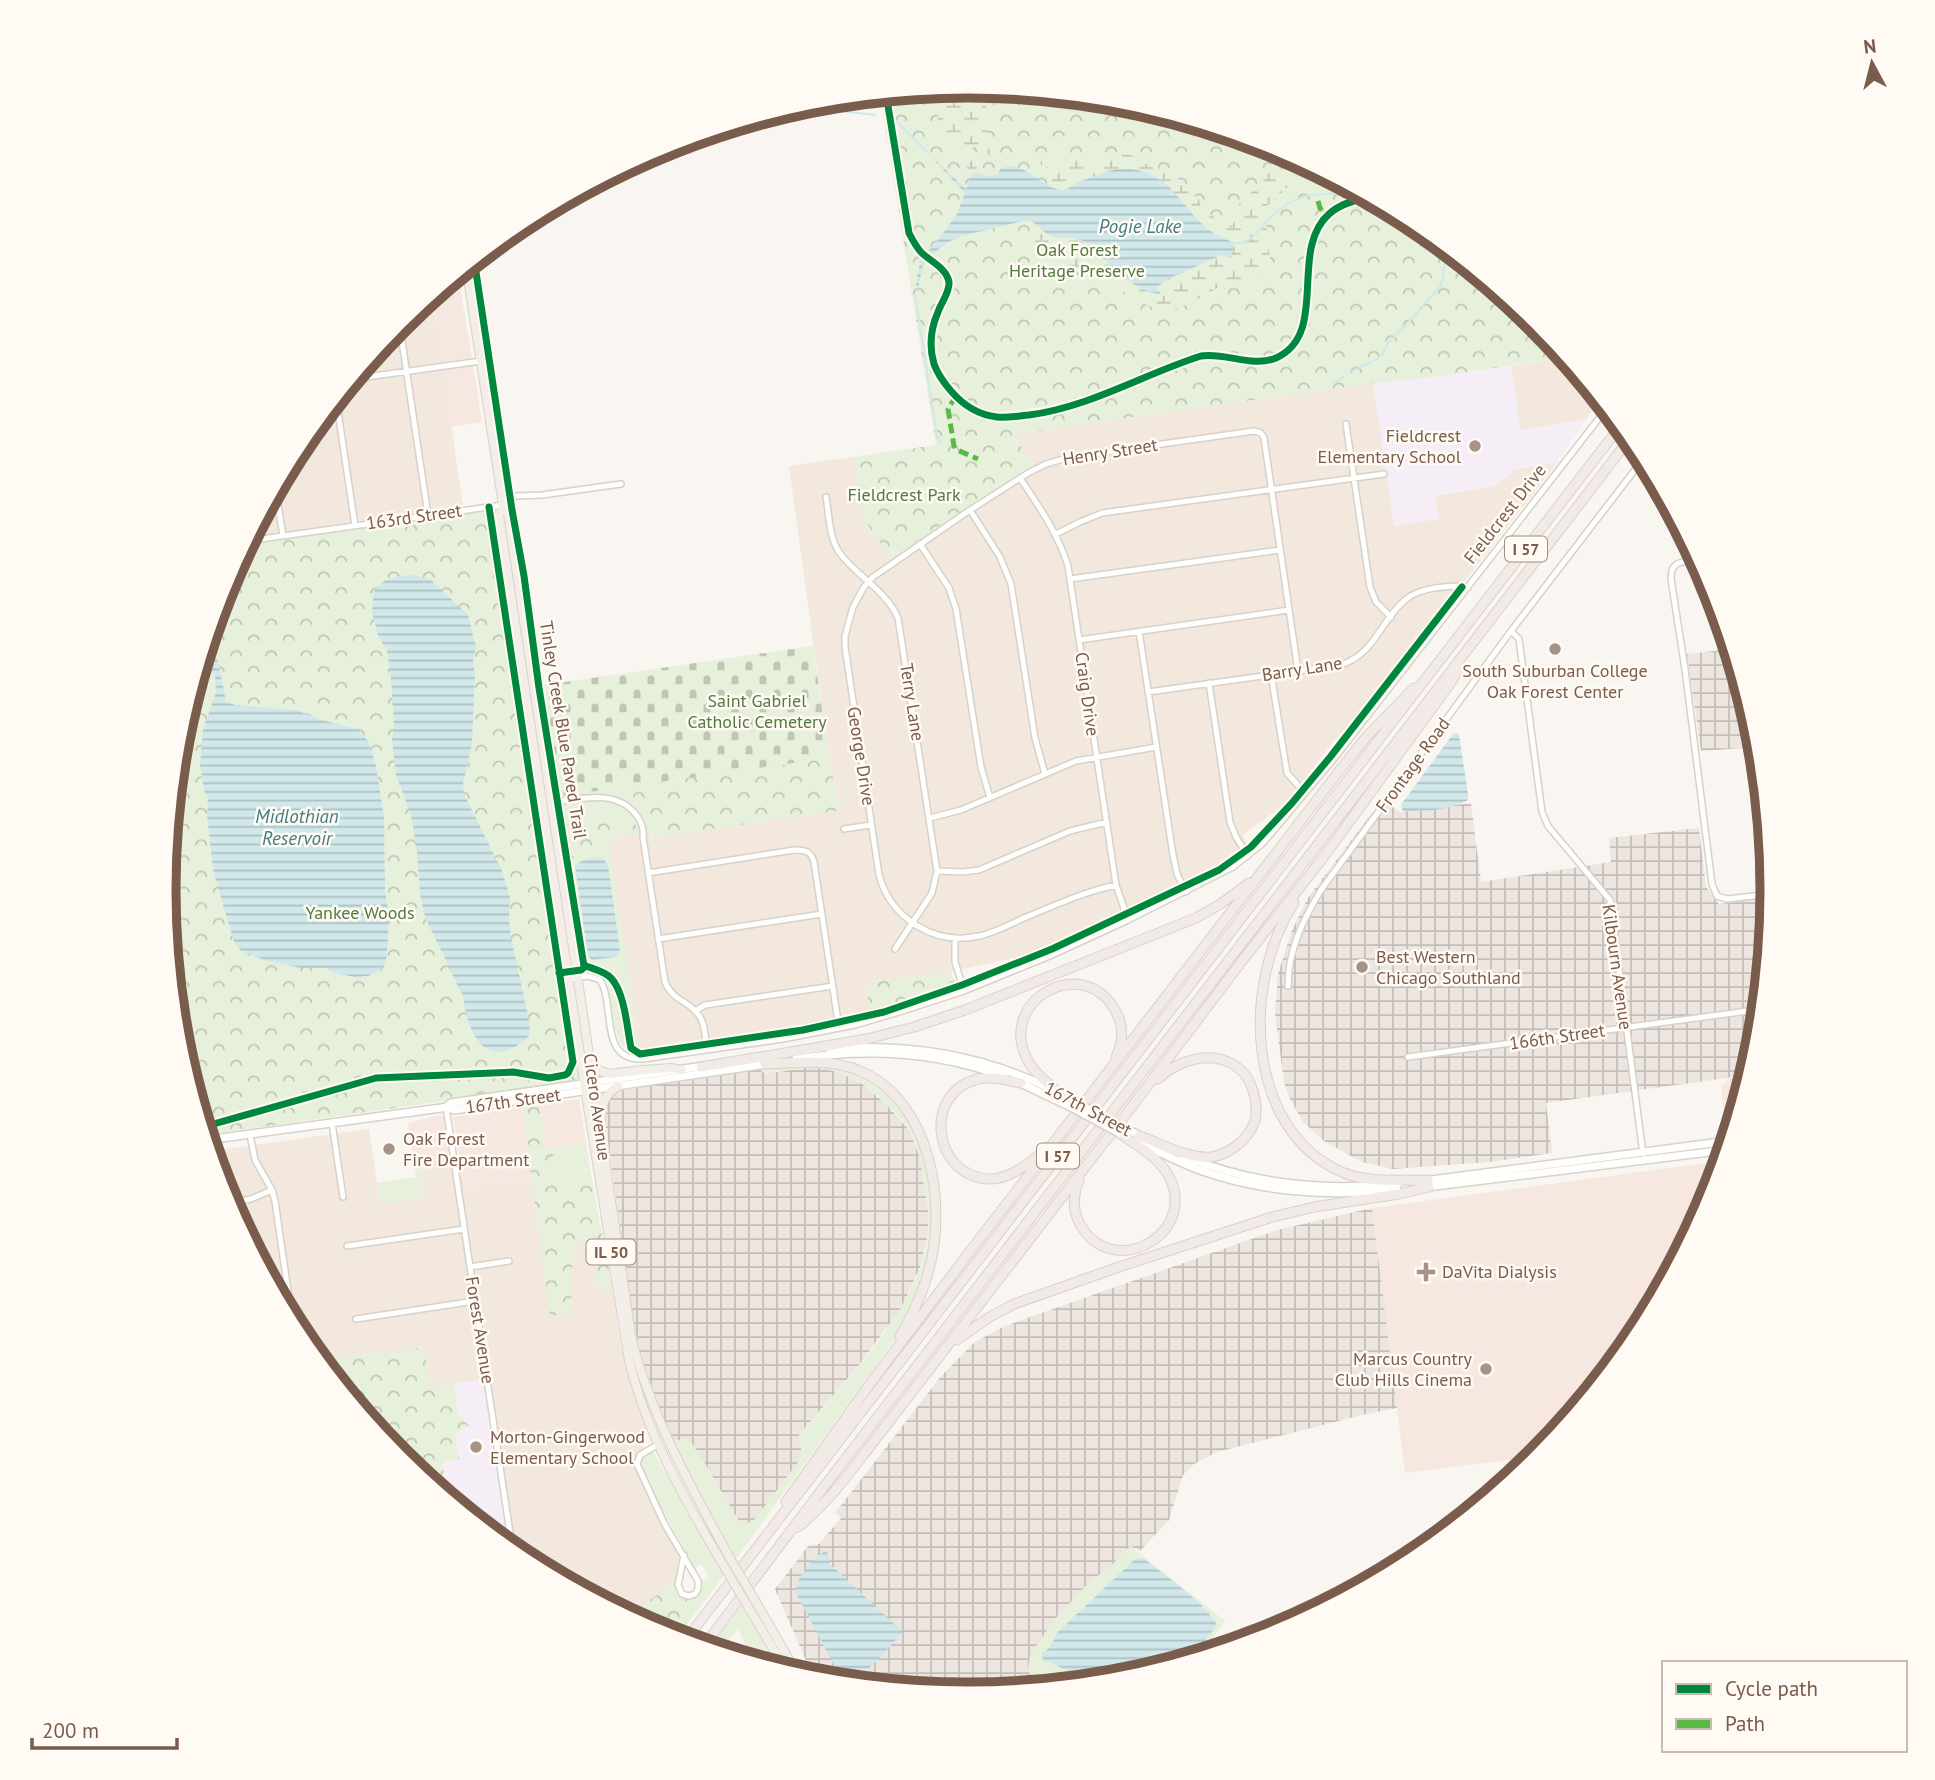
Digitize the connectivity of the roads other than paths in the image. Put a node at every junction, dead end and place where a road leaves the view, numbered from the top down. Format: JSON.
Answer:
{"nodes":[{"id":1,"x":468,"y":276,"type":"edge"},
{"id":2,"x":401,"y":336,"type":"edge"},
{"id":3,"x":481,"y":361,"type":"junction"},
{"id":4,"x":406,"y":371,"type":"junction"},
{"id":5,"x":364,"y":377,"type":"edge"},
{"id":6,"x":338,"y":410,"type":"edge"},
{"id":7,"x":1601,"y":415,"type":"edge"},
{"id":8,"x":1346,"y":424,"type":"dead end"},
{"id":9,"x":1614,"y":434,"type":"edge"},
{"id":10,"x":1624,"y":447,"type":"edge"},
{"id":11,"x":1637,"y":467,"type":"edge"},
{"id":12,"x":1384,"y":474,"type":"dead end"},
{"id":13,"x":1020,"y":478,"type":"junction"},
{"id":14,"x":1354,"y":478,"type":"junction"},
{"id":15,"x":621,"y":484,"type":"dead end"},
{"id":16,"x":1271,"y":490,"type":"junction"},
{"id":17,"x":826,"y":497,"type":"dead end"},
{"id":18,"x":277,"y":502,"type":"edge"},
{"id":19,"x":503,"y":505,"type":"junction"},
{"id":20,"x":970,"y":510,"type":"junction"},
{"id":21,"x":428,"y":515,"type":"junction"},
{"id":22,"x":355,"y":526,"type":"junction"},
{"id":23,"x":1056,"y":534,"type":"junction"},
{"id":24,"x":283,"y":536,"type":"junction"},
{"id":25,"x":257,"y":540,"type":"edge"},
{"id":26,"x":920,"y":544,"type":"junction"},
{"id":27,"x":1280,"y":550,"type":"junction"},
{"id":28,"x":1688,"y":562,"type":"edge"},
{"id":29,"x":1070,"y":579,"type":"junction"},
{"id":30,"x":869,"y":583,"type":"junction"},
{"id":31,"x":1468,"y":587,"type":"junction"},
{"id":32,"x":1289,"y":610,"type":"junction"},
{"id":33,"x":1391,"y":617,"type":"junction"},
{"id":34,"x":1139,"y":631,"type":"junction"},
{"id":35,"x":1511,"y":631,"type":"junction"},
{"id":36,"x":1080,"y":640,"type":"junction"},
{"id":37,"x":1470,"y":647,"type":"junction"},
{"id":38,"x":1298,"y":671,"type":"junction"},
{"id":39,"x":1431,"y":673,"type":"junction"},
{"id":40,"x":1271,"y":674,"type":"junction"},
{"id":41,"x":1209,"y":683,"type":"junction"},
{"id":42,"x":1148,"y":692,"type":"junction"},
{"id":43,"x":1156,"y":747,"type":"junction"},
{"id":44,"x":1097,"y":757,"type":"junction"},
{"id":45,"x":1045,"y":774,"type":"junction"},
{"id":46,"x":1305,"y":793,"type":"junction"},
{"id":47,"x":990,"y":798,"type":"junction"},
{"id":48,"x":552,"y":802,"type":"junction"},
{"id":49,"x":930,"y":818,"type":"junction"},
{"id":50,"x":1107,"y":822,"type":"junction"},
{"id":51,"x":871,"y":825,"type":"junction"},
{"id":52,"x":844,"y":829,"type":"dead end"},
{"id":53,"x":1248,"y":856,"type":"junction"},
{"id":54,"x":1322,"y":859,"type":"junction"},
{"id":55,"x":1270,"y":862,"type":"junction"},
{"id":56,"x":937,"y":871,"type":"junction"},
{"id":57,"x":648,"y":873,"type":"junction"},
{"id":58,"x":1116,"y":885,"type":"junction"},
{"id":59,"x":1186,"y":892,"type":"junction"},
{"id":60,"x":1760,"y":895,"type":"edge"},
{"id":61,"x":822,"y":914,"type":"junction"},
{"id":62,"x":1128,"y":920,"type":"junction"},
{"id":63,"x":912,"y":924,"type":"junction"},
{"id":64,"x":658,"y":939,"type":"junction"},
{"id":65,"x":955,"y":939,"type":"junction"},
{"id":66,"x":895,"y":949,"type":"dead end"},
{"id":67,"x":574,"y":978,"type":"junction"},
{"id":68,"x":833,"y":986,"type":"junction"},
{"id":69,"x":1288,"y":986,"type":"dead end"},
{"id":70,"x":964,"y":990,"type":"junction"},
{"id":71,"x":695,"y":1010,"type":"junction"},
{"id":72,"x":1748,"y":1011,"type":"dead end"},
{"id":73,"x":1626,"y":1027,"type":"junction"},
{"id":74,"x":839,"y":1028,"type":"junction"},
{"id":75,"x":707,"y":1050,"type":"junction"},
{"id":76,"x":590,"y":1055,"type":"junction"},
{"id":77,"x":1408,"y":1057,"type":"dead end"},
{"id":78,"x":765,"y":1064,"type":"junction"},
{"id":79,"x":701,"y":1067,"type":"junction"},
{"id":80,"x":682,"y":1070,"type":"junction"},
{"id":81,"x":1102,"y":1081,"type":"junction"},
{"id":82,"x":1021,"y":1083,"type":"junction"},
{"id":83,"x":589,"y":1086,"type":"junction"},
{"id":84,"x":618,"y":1086,"type":"junction"},
{"id":85,"x":1143,"y":1092,"type":"junction"},
{"id":86,"x":1065,"y":1097,"type":"junction"},
{"id":87,"x":1075,"y":1105,"type":"junction"},
{"id":88,"x":446,"y":1107,"type":"junction"},
{"id":89,"x":332,"y":1124,"type":"junction"},
{"id":90,"x":1063,"y":1130,"type":"junction"},
{"id":91,"x":1121,"y":1130,"type":"junction"},
{"id":92,"x":250,"y":1135,"type":"junction"},
{"id":93,"x":600,"y":1136,"type":"junction"},
{"id":94,"x":1139,"y":1136,"type":"junction"},
{"id":95,"x":216,"y":1139,"type":"edge"},
{"id":96,"x":1718,"y":1142,"type":"edge"},
{"id":97,"x":1715,"y":1151,"type":"edge"},
{"id":98,"x":1642,"y":1152,"type":"junction"},
{"id":99,"x":1095,"y":1154,"type":"junction"},
{"id":100,"x":1644,"y":1161,"type":"junction"},
{"id":101,"x":1428,"y":1184,"type":"junction"},
{"id":102,"x":272,"y":1190,"type":"junction"},
{"id":103,"x":343,"y":1197,"type":"dead end"},
{"id":104,"x":240,"y":1201,"type":"edge"},
{"id":105,"x":464,"y":1229,"type":"junction"},
{"id":106,"x":347,"y":1247,"type":"dead end"},
{"id":107,"x":509,"y":1261,"type":"dead end"},
{"id":108,"x":470,"y":1267,"type":"junction"},
{"id":109,"x":289,"y":1297,"type":"edge"},
{"id":110,"x":475,"y":1301,"type":"junction"},
{"id":111,"x":356,"y":1318,"type":"dead end"},
{"id":112,"x":938,"y":1359,"type":"junction"},
{"id":113,"x":872,"y":1381,"type":"junction"},
{"id":114,"x":663,"y":1441,"type":"junction"},
{"id":115,"x":790,"y":1532,"type":"junction"},
{"id":116,"x":511,"y":1537,"type":"edge"},
{"id":117,"x":684,"y":1555,"type":"junction"},
{"id":118,"x":744,"y":1565,"type":"junction"},
{"id":119,"x":692,"y":1632,"type":"edge"},
{"id":120,"x":709,"y":1639,"type":"edge"},
{"id":121,"x":779,"y":1659,"type":"edge"},
{"id":122,"x":790,"y":1662,"type":"edge"}],
"edges":[{"from":1,"to":3,"type":"main road","name":"Cicero Avenue","number":"IL 50"},
{"from":2,"to":4,"type":"street"},
{"from":3,"to":4,"type":"street"},
{"from":3,"to":19,"type":"main road","name":"Cicero Avenue","number":"IL 50"},
{"from":4,"to":5,"type":"street"},
{"from":4,"to":21,"type":"street"},
{"from":6,"to":22,"type":"street"},
{"from":7,"to":31,"type":"street","name":"Fieldcrest Drive"},
{"from":8,"to":14,"type":"street"},
{"from":9,"to":39,"type":"highway","number":"I 57"},
{"from":10,"to":37,"type":"highway","number":"I 57"},
{"from":11,"to":35,"type":"street","name":"Frontage Road"},
{"from":12,"to":14,"type":"street"},
{"from":13,"to":16,"type":"street","name":"Henry Street"},
{"from":13,"to":20,"type":"street","name":"Henry Street"},
{"from":13,"to":23,"type":"street","name":"Craig Drive"},
{"from":14,"to":16,"type":"street"},
{"from":14,"to":33,"type":"street"},
{"from":15,"to":19,"type":"street","name":"163rd Street"},
{"from":16,"to":23,"type":"street"},
{"from":16,"to":27,"type":"street"},
{"from":17,"to":30,"type":"street","name":"Terry Lane"},
{"from":18,"to":24,"type":"street"},
{"from":19,"to":21,"type":"street","name":"163rd Street"},
{"from":19,"to":48,"type":"main road","name":"Cicero Avenue","number":"IL 50"},
{"from":19,"to":67,"type":"main road","name":"Cicero Avenue","number":"IL 50"},
{"from":20,"to":26,"type":"street","name":"Henry Street"},
{"from":20,"to":45,"type":"street"},
{"from":21,"to":22,"type":"street","name":"163rd Street"},
{"from":22,"to":24,"type":"street","name":"163rd Street"},
{"from":23,"to":29,"type":"street","name":"Craig Drive"},
{"from":24,"to":25,"type":"street","name":"163rd Street"},
{"from":26,"to":30,"type":"street","name":"Henry Street"},
{"from":26,"to":47,"type":"street"},
{"from":27,"to":29,"type":"street"},
{"from":27,"to":32,"type":"street"},
{"from":28,"to":60,"type":"street"},
{"from":29,"to":36,"type":"street","name":"Craig Drive"},
{"from":30,"to":49,"type":"street","name":"Terry Lane"},
{"from":30,"to":51,"type":"street","name":"George Drive"},
{"from":31,"to":33,"type":"street","name":"Barry Lane"},
{"from":31,"to":46,"type":"street","name":"Fieldcrest Drive"},
{"from":32,"to":34,"type":"street"},
{"from":32,"to":38,"type":"street"},
{"from":33,"to":38,"type":"street","name":"Barry Lane"},
{"from":34,"to":36,"type":"street"},
{"from":34,"to":42,"type":"street"},
{"from":35,"to":69,"type":"street","name":"Frontage Road"},
{"from":35,"to":73,"type":"street","name":"Kilbourn Avenue"},
{"from":36,"to":44,"type":"street","name":"Craig Drive"},
{"from":37,"to":54,"type":"highway"},
{"from":37,"to":115,"type":"highway","number":"I 57"},
{"from":38,"to":40,"type":"street","name":"Barry Lane"},
{"from":39,"to":55,"type":"highway"},
{"from":39,"to":118,"type":"highway","number":"I 57"},
{"from":40,"to":41,"type":"street","name":"Barry Lane"},
{"from":40,"to":46,"type":"street"},
{"from":41,"to":42,"type":"street","name":"Barry Lane"},
{"from":41,"to":53,"type":"street"},
{"from":42,"to":43,"type":"street"},
{"from":43,"to":44,"type":"street"},
{"from":43,"to":59,"type":"street"},
{"from":44,"to":45,"type":"street"},
{"from":44,"to":50,"type":"street","name":"Craig Drive"},
{"from":45,"to":47,"type":"street"},
{"from":46,"to":53,"type":"street","name":"Fieldcrest Drive"},
{"from":47,"to":49,"type":"street"},
{"from":48,"to":57,"type":"street"},
{"from":48,"to":67,"type":"main road","name":"Cicero Avenue","number":"IL 50"},
{"from":49,"to":56,"type":"street","name":"Terry Lane"},
{"from":50,"to":56,"type":"street"},
{"from":50,"to":58,"type":"street","name":"Craig Drive"},
{"from":51,"to":52,"type":"street"},
{"from":51,"to":63,"type":"street","name":"George Drive"},
{"from":53,"to":59,"type":"street","name":"Fieldcrest Drive"},
{"from":54,"to":85,"type":"highway"},
{"from":54,"to":101,"type":"highway"},
{"from":55,"to":79,"type":"highway"},
{"from":55,"to":81,"type":"highway"},
{"from":56,"to":63,"type":"street","name":"Terry Lane"},
{"from":57,"to":61,"type":"street"},
{"from":57,"to":64,"type":"street"},
{"from":58,"to":62,"type":"street","name":"Craig Drive"},
{"from":58,"to":65,"type":"street"},
{"from":59,"to":62,"type":"street","name":"Fieldcrest Drive"},
{"from":61,"to":64,"type":"street"},
{"from":61,"to":68,"type":"street"},
{"from":62,"to":70,"type":"street","name":"Fieldcrest Drive"},
{"from":63,"to":65,"type":"street"},
{"from":63,"to":66,"type":"street","name":"Terry Lane"},
{"from":64,"to":71,"type":"street"},
{"from":65,"to":70,"type":"street"},
{"from":67,"to":75,"type":"street","name":"Fieldcrest Drive"},
{"from":67,"to":76,"type":"main road","name":"Cicero Avenue","number":"IL 50"},
{"from":67,"to":83,"type":"main road","name":"Cicero Avenue","number":"IL 50"},
{"from":68,"to":71,"type":"street"},
{"from":68,"to":74,"type":"street"},
{"from":70,"to":74,"type":"street","name":"Fieldcrest Drive"},
{"from":71,"to":75,"type":"street"},
{"from":72,"to":73,"type":"street","name":"166th Street"},
{"from":73,"to":77,"type":"street","name":"166th Street"},
{"from":73,"to":98,"type":"street","name":"Kilbourn Avenue"},
{"from":74,"to":75,"type":"street","name":"Fieldcrest Drive"},
{"from":76,"to":80,"type":"main road"},
{"from":76,"to":83,"type":"main road","name":"Cicero Avenue","number":"IL 50"},
{"from":78,"to":82,"type":"main road","name":"167th Street"},
{"from":78,"to":84,"type":"main road","name":"167th Street"},
{"from":78,"to":113,"type":"highway"},
{"from":79,"to":80,"type":"main road","name":"167th Street"},
{"from":79,"to":86,"type":"main road","name":"167th Street"},
{"from":80,"to":83,"type":"main road","name":"167th Street"},
{"from":81,"to":86,"type":"highway"},
{"from":81,"to":90,"type":"highway"},
{"from":82,"to":87,"type":"main road","name":"167th Street"},
{"from":82,"to":90,"type":"highway"},
{"from":83,"to":84,"type":"main road","name":"167th Street"},
{"from":83,"to":88,"type":"main road","name":"167th Street"},
{"from":83,"to":93,"type":"main road","name":"Cicero Avenue","number":"IL 50"},
{"from":83,"to":114,"type":"main road","name":"Cicero Avenue","number":"IL 50"},
{"from":84,"to":93,"type":"main road"},
{"from":85,"to":94,"type":"highway"},
{"from":85,"to":99,"type":"highway"},
{"from":86,"to":87,"type":"main road","name":"167th Street"},
{"from":87,"to":91,"type":"main road","name":"167th Street","bridge":true},
{"from":88,"to":89,"type":"main road","name":"167th Street"},
{"from":88,"to":105,"type":"street","name":"Forest Avenue"},
{"from":89,"to":92,"type":"main road","name":"167th Street"},
{"from":89,"to":103,"type":"street"},
{"from":90,"to":113,"type":"highway"},
{"from":91,"to":94,"type":"main road","name":"167th Street"},
{"from":91,"to":99,"type":"highway"},
{"from":91,"to":101,"type":"main road","name":"167th Street"},
{"from":92,"to":95,"type":"main road","name":"167th Street"},
{"from":92,"to":102,"type":"street"},
{"from":93,"to":114,"type":"main road","name":"Cicero Avenue","number":"IL 50"},
{"from":94,"to":101,"type":"main road","name":"167th Street"},
{"from":96,"to":98,"type":"main road","name":"167th Street"},
{"from":97,"to":100,"type":"main road","name":"167th Street"},
{"from":98,"to":100,"type":"street","name":"Kilbourn Avenue"},
{"from":98,"to":101,"type":"main road","name":"167th Street"},
{"from":99,"to":112,"type":"highway"},
{"from":100,"to":101,"type":"main road","name":"167th Street"},
{"from":101,"to":112,"type":"highway"},
{"from":102,"to":104,"type":"street"},
{"from":102,"to":109,"type":"street"},
{"from":105,"to":106,"type":"street"},
{"from":105,"to":108,"type":"street","name":"Forest Avenue"},
{"from":107,"to":108,"type":"street"},
{"from":108,"to":110,"type":"street","name":"Forest Avenue"},
{"from":110,"to":111,"type":"street"},
{"from":110,"to":116,"type":"street","name":"Forest Avenue"},
{"from":112,"to":115,"type":"highway"},
{"from":113,"to":118,"type":"highway"},
{"from":114,"to":117,"type":"street"},
{"from":114,"to":121,"type":"main road","name":"Cicero Avenue","number":"IL 50","bridge":true},
{"from":114,"to":122,"type":"main road","name":"Cicero Avenue","number":"IL 50","bridge":true},
{"from":115,"to":120,"type":"highway","number":"I 57"},
{"from":117,"to":117,"type":"street"},
{"from":118,"to":119,"type":"highway","number":"I 57"}]}
